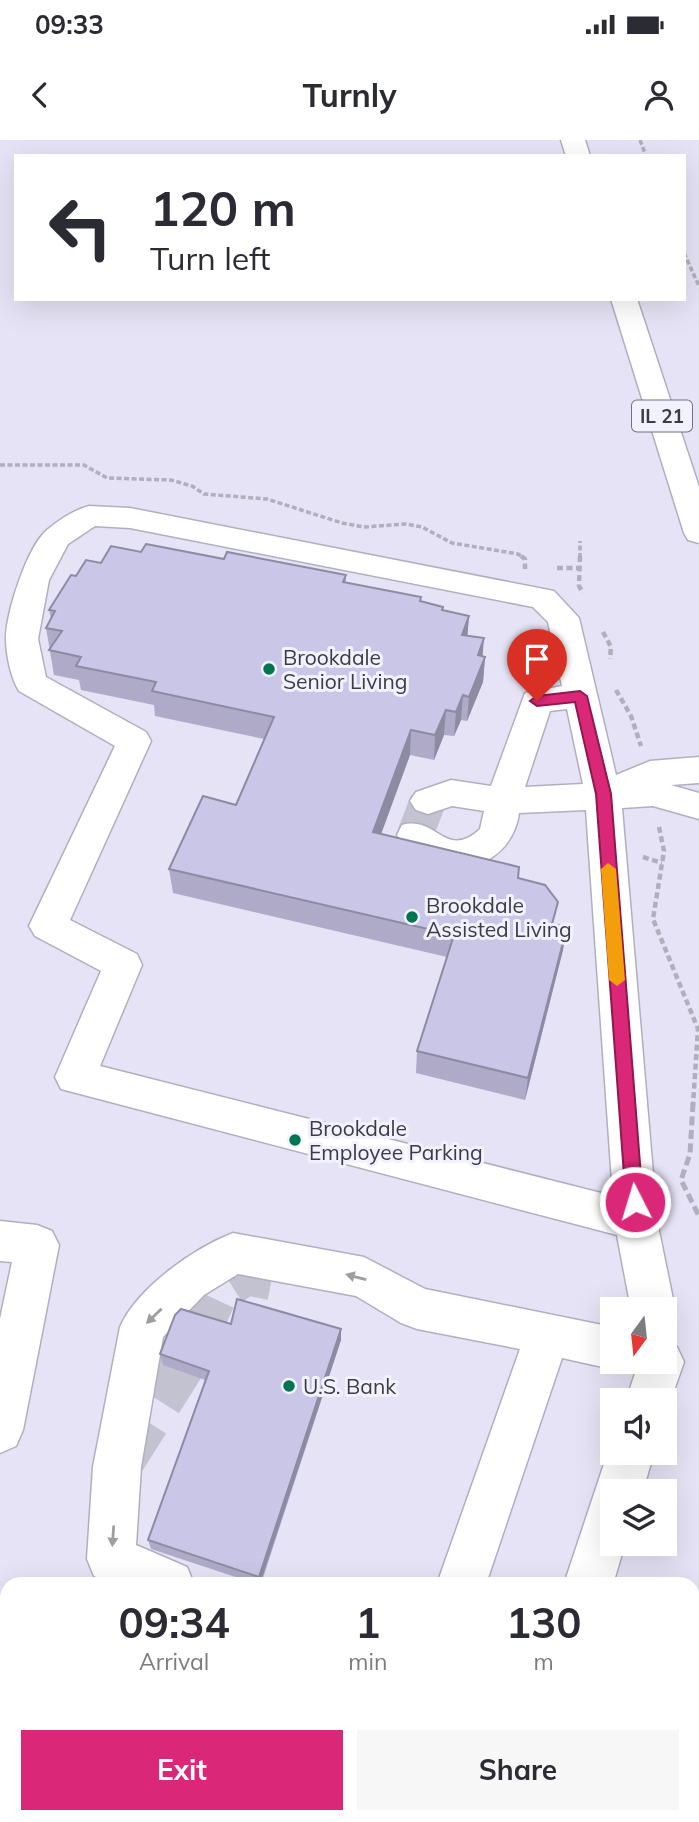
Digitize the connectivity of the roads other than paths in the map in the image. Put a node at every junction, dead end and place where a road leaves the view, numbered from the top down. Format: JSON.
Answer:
{"nodes":[{"id":1,"x":625,"y":301,"type":"edge"},
{"id":2,"x":699,"y":533,"type":"edge"},
{"id":3,"x":580,"y":696,"type":"junction"},
{"id":4,"x":699,"y":770,"type":"edge"},
{"id":5,"x":603,"y":794,"type":"junction"},
{"id":6,"x":428,"y":801,"type":"dead end"},
{"id":7,"x":503,"y":801,"type":"junction"},
{"id":8,"x":699,"y":806,"type":"edge"},
{"id":9,"x":415,"y":835,"type":"dead end"},
{"id":10,"x":636,"y":1221,"type":"junction"},
{"id":11,"x":0,"y":1241,"type":"edge"},
{"id":12,"x":651,"y":1297,"type":"edge"},
{"id":13,"x":548,"y":1334,"type":"junction"},
{"id":14,"x":600,"y":1345,"type":"edge"},
{"id":15,"x":0,"y":1430,"type":"edge"},
{"id":16,"x":600,"y":1546,"type":"edge"},
{"id":17,"x":153,"y":1577,"type":"edge"},
{"id":18,"x":463,"y":1577,"type":"edge"},
{"id":19,"x":590,"y":1577,"type":"edge"}],
"edges":[{"from":1,"to":2,"type":"main road","number":"IL 21"},
{"from":3,"to":5,"type":"main road"},
{"from":3,"to":7,"type":"main road"},
{"from":3,"to":10,"type":"main road"},
{"from":4,"to":5,"type":"main road"},
{"from":5,"to":7,"type":"main road"},
{"from":5,"to":8,"type":"main road"},
{"from":5,"to":10,"type":"main road"},
{"from":6,"to":7,"type":"main road"},
{"from":7,"to":9,"type":"main road"},
{"from":10,"to":12,"type":"main road"},
{"from":11,"to":15,"type":"main road"},
{"from":13,"to":14,"type":"main road"},
{"from":13,"to":17,"type":"main road","one_way":true},
{"from":13,"to":18,"type":"main road"},
{"from":16,"to":19,"type":"main road"}]}
